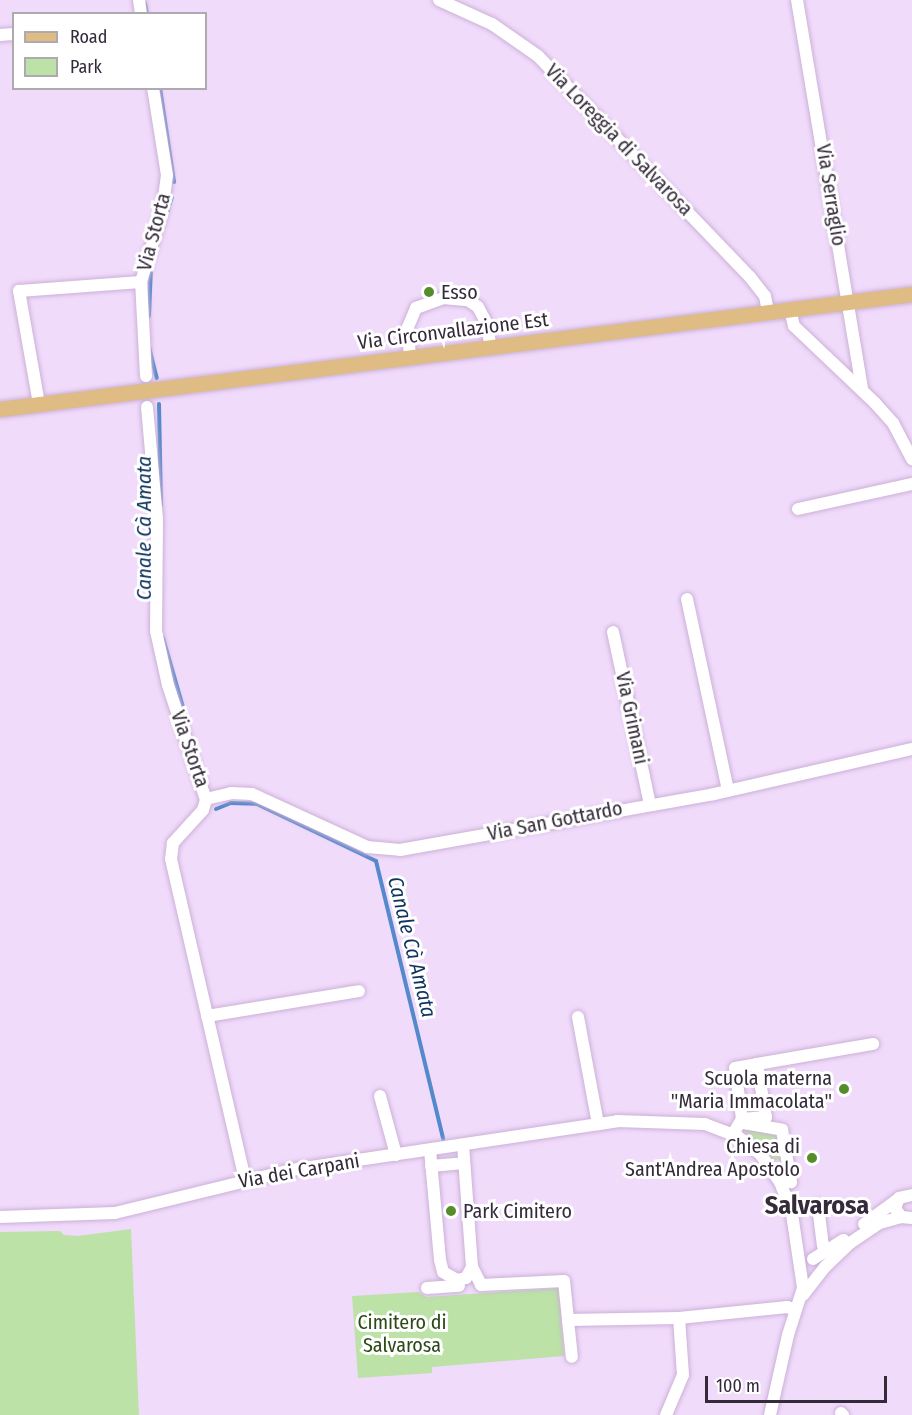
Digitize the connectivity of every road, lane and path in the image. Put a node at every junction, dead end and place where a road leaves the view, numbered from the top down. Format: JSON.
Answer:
{"nodes":[{"id":1,"x":439,"y":0,"type":"edge"},
{"id":2,"x":797,"y":0,"type":"edge"},
{"id":3,"x":153,"y":90,"type":"edge"},
{"id":4,"x":141,"y":282,"type":"junction"},
{"id":5,"x":912,"y":294,"type":"edge"},
{"id":6,"x":847,"y":303,"type":"junction"},
{"id":7,"x":790,"y":309,"type":"junction"},
{"id":8,"x":768,"y":312,"type":"junction"},
{"id":9,"x":491,"y":347,"type":"junction"},
{"id":10,"x":410,"y":358,"type":"junction"},
{"id":11,"x":146,"y":376,"type":"dead end"},
{"id":12,"x":862,"y":390,"type":"junction"},
{"id":13,"x":39,"y":404,"type":"junction"},
{"id":14,"x":147,"y":407,"type":"dead end"},
{"id":15,"x":0,"y":409,"type":"edge"},
{"id":16,"x":912,"y":459,"type":"edge"},
{"id":17,"x":912,"y":483,"type":"edge"},
{"id":18,"x":798,"y":509,"type":"dead end"},
{"id":19,"x":687,"y":599,"type":"dead end"},
{"id":20,"x":614,"y":632,"type":"dead end"},
{"id":21,"x":912,"y":749,"type":"edge"},
{"id":22,"x":728,"y":791,"type":"junction"},
{"id":23,"x":206,"y":799,"type":"junction"},
{"id":24,"x":650,"y":804,"type":"junction"},
{"id":25,"x":359,"y":991,"type":"dead end"},
{"id":26,"x":207,"y":1016,"type":"junction"},
{"id":27,"x":578,"y":1017,"type":"dead end"},
{"id":28,"x":873,"y":1044,"type":"dead end"},
{"id":29,"x":757,"y":1064,"type":"junction"},
{"id":30,"x":380,"y":1096,"type":"dead end"},
{"id":31,"x":741,"y":1120,"type":"junction"},
{"id":32,"x":598,"y":1124,"type":"junction"},
{"id":33,"x":733,"y":1134,"type":"junction"},
{"id":34,"x":463,"y":1145,"type":"junction"},
{"id":35,"x":430,"y":1150,"type":"junction"},
{"id":36,"x":396,"y":1155,"type":"junction"},
{"id":37,"x":464,"y":1163,"type":"junction"},
{"id":38,"x":431,"y":1166,"type":"junction"},
{"id":39,"x":245,"y":1180,"type":"junction"},
{"id":40,"x":791,"y":1182,"type":"dead end"},
{"id":41,"x":907,"y":1195,"type":"edge"},
{"id":42,"x":818,"y":1206,"type":"dead end"},
{"id":43,"x":0,"y":1217,"type":"edge"},
{"id":44,"x":908,"y":1219,"type":"edge"},
{"id":45,"x":823,"y":1246,"type":"dead end"},
{"id":46,"x":807,"y":1265,"type":"junction"},
{"id":47,"x":472,"y":1267,"type":"junction"},
{"id":48,"x":820,"y":1274,"type":"junction"},
{"id":49,"x":481,"y":1285,"type":"junction"},
{"id":50,"x":427,"y":1288,"type":"dead end"},
{"id":51,"x":799,"y":1304,"type":"junction"},
{"id":52,"x":679,"y":1318,"type":"junction"},
{"id":53,"x":568,"y":1320,"type":"junction"},
{"id":54,"x":572,"y":1357,"type":"dead end"},
{"id":55,"x":666,"y":1415,"type":"edge"},
{"id":56,"x":770,"y":1415,"type":"edge"}],
"edges":[{"from":1,"to":8,"type":"street","name":"Via Loreggia di Salvarosa"},
{"from":2,"to":6,"type":"street","name":"Via Serraglio"},
{"from":3,"to":4,"type":"street","name":"Via Storta"},
{"from":4,"to":11,"type":"street","name":"Via Storta"},
{"from":4,"to":13,"type":"street"},
{"from":5,"to":6,"type":"main road","name":"Via Circonvallazione Est"},
{"from":6,"to":7,"type":"main road","name":"Via Circonvallazione Est"},
{"from":6,"to":12,"type":"street","name":"Via Serraglio"},
{"from":7,"to":8,"type":"main road","name":"Via Circonvallazione Est"},
{"from":7,"to":12,"type":"street"},
{"from":8,"to":9,"type":"main road","name":"Via Circonvallazione Est"},
{"from":9,"to":10,"type":"main road","name":"Via Circonvallazione Est"},
{"from":9,"to":10,"type":"street"},
{"from":10,"to":13,"type":"main road","name":"Via Circonvallazione Est"},
{"from":12,"to":16,"type":"street"},
{"from":13,"to":15,"type":"main road","name":"Via Circonvallazione Est"},
{"from":14,"to":23,"type":"street","name":"Via Storta"},
{"from":17,"to":18,"type":"street"},
{"from":19,"to":22,"type":"street"},
{"from":20,"to":24,"type":"street","name":"Via Grimani"},
{"from":21,"to":22,"type":"street","name":"Via San Gottardo"},
{"from":22,"to":24,"type":"street","name":"Via San Gottardo"},
{"from":23,"to":24,"type":"street","name":"Via San Gottardo"},
{"from":23,"to":26,"type":"street","name":"Via Storta"},
{"from":25,"to":26,"type":"street"},
{"from":26,"to":39,"type":"street","name":"Via Storta"},
{"from":27,"to":32,"type":"street"},
{"from":28,"to":29,"type":"street"},
{"from":29,"to":31,"type":"street"},
{"from":29,"to":31,"type":"street"},
{"from":30,"to":36,"type":"street"},
{"from":31,"to":33,"type":"street"},
{"from":31,"to":40,"type":"street"},
{"from":32,"to":33,"type":"street","name":"Via dei Carpani"},
{"from":32,"to":34,"type":"street","name":"Via dei Carpani"},
{"from":33,"to":46,"type":"street","name":"Via dei Carpani"},
{"from":34,"to":35,"type":"street","name":"Via dei Carpani"},
{"from":34,"to":37,"type":"street"},
{"from":35,"to":36,"type":"street","name":"Via dei Carpani"},
{"from":35,"to":38,"type":"street"},
{"from":36,"to":39,"type":"street","name":"Via dei Carpani"},
{"from":37,"to":38,"type":"street"},
{"from":37,"to":47,"type":"street"},
{"from":38,"to":47,"type":"street"},
{"from":39,"to":43,"type":"street","name":"Via dei Carpani"},
{"from":41,"to":44,"type":"street"},
{"from":41,"to":46,"type":"street"},
{"from":42,"to":45,"type":"street"},
{"from":44,"to":48,"type":"street"},
{"from":46,"to":48,"type":"street"},
{"from":46,"to":48,"type":"street"},
{"from":46,"to":51,"type":"street","name":"Via dei Carpani"},
{"from":47,"to":49,"type":"street"},
{"from":48,"to":51,"type":"street"},
{"from":49,"to":50,"type":"street"},
{"from":49,"to":53,"type":"street"},
{"from":51,"to":52,"type":"street"},
{"from":51,"to":56,"type":"street","name":"Via dei Carpani"},
{"from":52,"to":53,"type":"street"},
{"from":52,"to":55,"type":"street"},
{"from":53,"to":54,"type":"street"}]}
